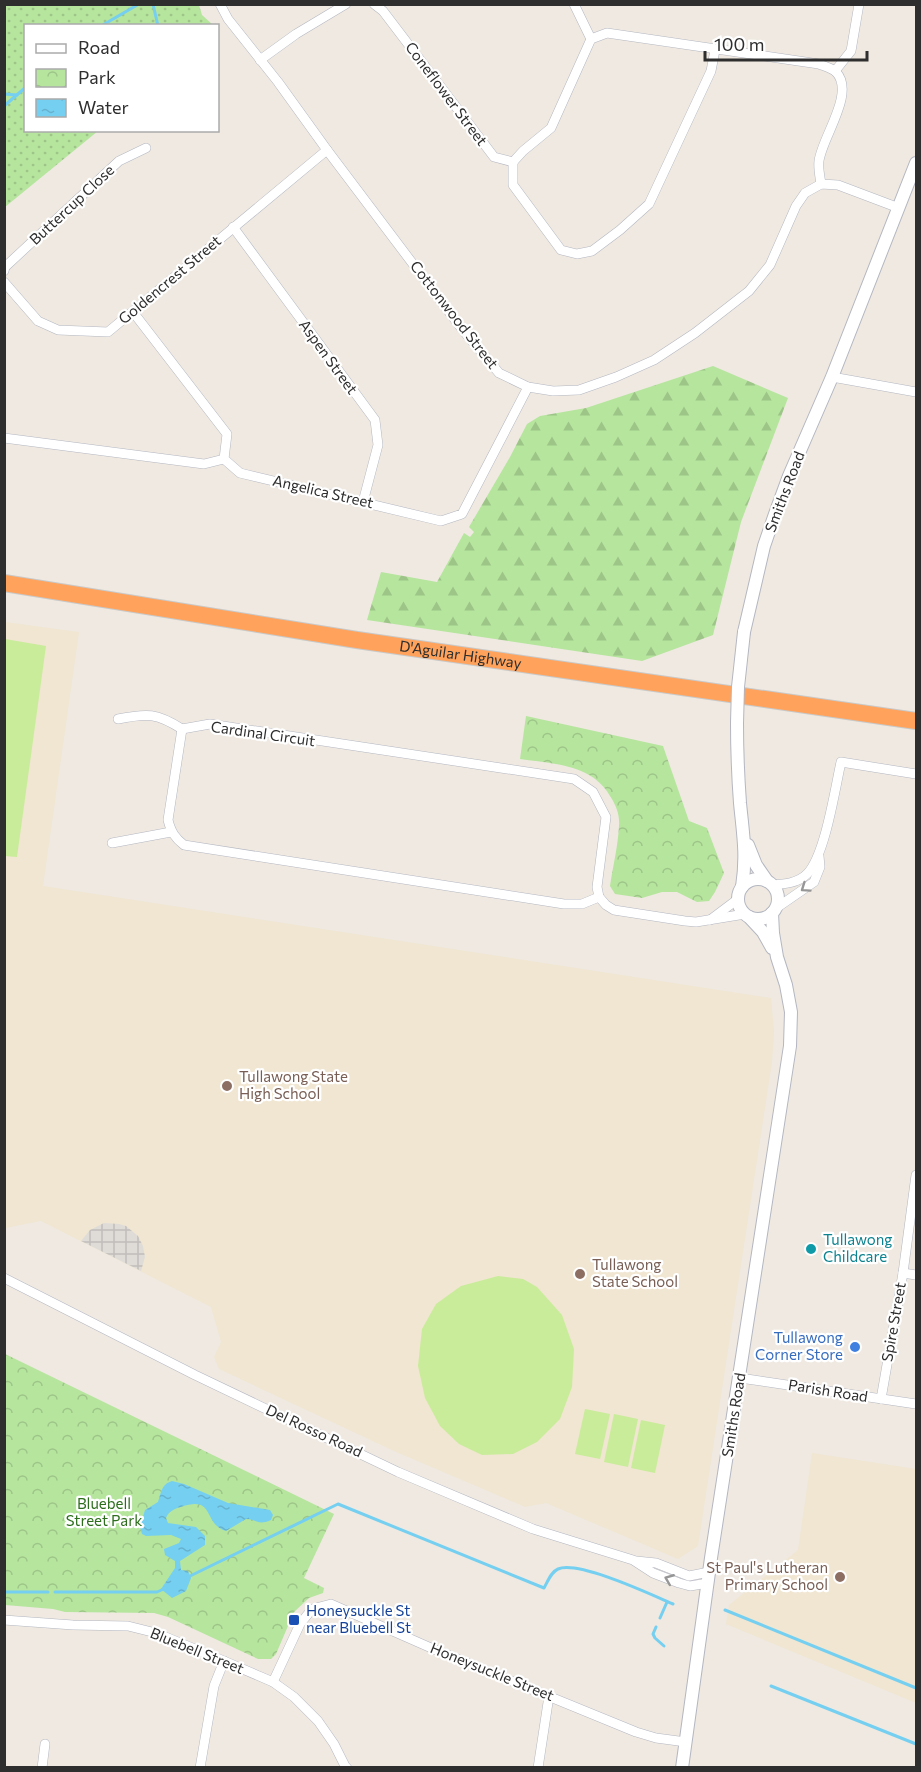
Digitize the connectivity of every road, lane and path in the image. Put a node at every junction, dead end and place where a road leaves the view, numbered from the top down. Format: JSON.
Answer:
{"nodes":[{"id":1,"x":220,"y":4,"type":"edge"},
{"id":2,"x":346,"y":4,"type":"edge"},
{"id":3,"x":374,"y":4,"type":"edge"},
{"id":4,"x":574,"y":4,"type":"edge"},
{"id":5,"x":859,"y":4,"type":"edge"},
{"id":6,"x":591,"y":39,"type":"junction"},
{"id":7,"x":715,"y":50,"type":"junction"},
{"id":8,"x":260,"y":60,"type":"junction"},
{"id":9,"x":835,"y":71,"type":"junction"},
{"id":10,"x":146,"y":148,"type":"dead end"},
{"id":11,"x":327,"y":150,"type":"junction"},
{"id":12,"x":513,"y":162,"type":"junction"},
{"id":13,"x":916,"y":163,"type":"edge"},
{"id":14,"x":821,"y":184,"type":"junction"},
{"id":15,"x":899,"y":208,"type":"junction"},
{"id":16,"x":233,"y":227,"type":"junction"},
{"id":17,"x":4,"y":271,"type":"edge"},
{"id":18,"x":4,"y":282,"type":"edge"},
{"id":19,"x":133,"y":312,"type":"junction"},
{"id":20,"x":832,"y":377,"type":"junction"},
{"id":21,"x":528,"y":387,"type":"junction"},
{"id":22,"x":916,"y":392,"type":"edge"},
{"id":23,"x":4,"y":438,"type":"edge"},
{"id":24,"x":224,"y":459,"type":"junction"},
{"id":25,"x":363,"y":501,"type":"junction"},
{"id":26,"x":4,"y":583,"type":"edge"},
{"id":27,"x":118,"y":719,"type":"dead end"},
{"id":28,"x":916,"y":721,"type":"edge"},
{"id":29,"x":182,"y":729,"type":"junction"},
{"id":30,"x":916,"y":774,"type":"edge"},
{"id":31,"x":171,"y":832,"type":"junction"},
{"id":32,"x":745,"y":839,"type":"junction"},
{"id":33,"x":112,"y":843,"type":"dead end"},
{"id":34,"x":819,"y":856,"type":"junction"},
{"id":35,"x":770,"y":883,"type":"junction"},
{"id":36,"x":742,"y":886,"type":"junction"},
{"id":37,"x":599,"y":897,"type":"junction"},
{"id":38,"x":738,"y":899,"type":"junction"},
{"id":39,"x":774,"y":911,"type":"junction"},
{"id":40,"x":747,"y":915,"type":"junction"},
{"id":41,"x":710,"y":920,"type":"junction"},
{"id":42,"x":777,"y":957,"type":"junction"},
{"id":43,"x":916,"y":1175,"type":"edge"},
{"id":44,"x":903,"y":1273,"type":"junction"},
{"id":45,"x":916,"y":1275,"type":"edge"},
{"id":46,"x":4,"y":1278,"type":"edge"},
{"id":47,"x":740,"y":1378,"type":"junction"},
{"id":48,"x":881,"y":1399,"type":"junction"},
{"id":49,"x":916,"y":1404,"type":"edge"},
{"id":50,"x":709,"y":1578,"type":"junction"},
{"id":51,"x":4,"y":1620,"type":"edge"},
{"id":52,"x":224,"y":1661,"type":"junction"},
{"id":53,"x":273,"y":1682,"type":"junction"},
{"id":54,"x":549,"y":1696,"type":"junction"},
{"id":55,"x":686,"y":1742,"type":"junction"},
{"id":56,"x":45,"y":1744,"type":"dead end"},
{"id":57,"x":42,"y":1767,"type":"edge"},
{"id":58,"x":200,"y":1767,"type":"edge"},
{"id":59,"x":345,"y":1767,"type":"edge"},
{"id":60,"x":538,"y":1767,"type":"edge"},
{"id":61,"x":682,"y":1767,"type":"edge"}],
"edges":[{"from":1,"to":8,"type":"street","name":"Cottonwood Street"},
{"from":2,"to":8,"type":"street"},
{"from":3,"to":12,"type":"street","name":"Coneflower Street"},
{"from":4,"to":6,"type":"street"},
{"from":5,"to":9,"type":"street"},
{"from":6,"to":7,"type":"street"},
{"from":6,"to":12,"type":"street"},
{"from":7,"to":9,"type":"street"},
{"from":7,"to":12,"type":"street"},
{"from":8,"to":11,"type":"street","name":"Cottonwood Street"},
{"from":9,"to":14,"type":"street"},
{"from":10,"to":17,"type":"street","name":"Buttercup Close"},
{"from":11,"to":16,"type":"street","name":"Goldencrest Street"},
{"from":11,"to":21,"type":"street","name":"Cottonwood Street"},
{"from":13,"to":15,"type":"main road","name":"Smiths Road"},
{"from":14,"to":15,"type":"street"},
{"from":14,"to":21,"type":"street","name":"Cottonwood Street"},
{"from":15,"to":20,"type":"main road","name":"Smiths Road"},
{"from":16,"to":19,"type":"street","name":"Goldencrest Street"},
{"from":16,"to":25,"type":"street","name":"Aspen Street"},
{"from":18,"to":19,"type":"street","name":"Goldencrest Street"},
{"from":19,"to":24,"type":"street"},
{"from":20,"to":22,"type":"street"},
{"from":20,"to":32,"type":"main road","name":"Smiths Road","bridge":true},
{"from":21,"to":25,"type":"street","name":"Angelica Street"},
{"from":23,"to":24,"type":"street"},
{"from":24,"to":25,"type":"street","name":"Angelica Street"},
{"from":26,"to":28,"type":"highway","name":"D'Aguilar Highway"},
{"from":27,"to":29,"type":"street"},
{"from":29,"to":31,"type":"street"},
{"from":29,"to":37,"type":"street","name":"Cardinal Circuit"},
{"from":30,"to":34,"type":"street"},
{"from":31,"to":33,"type":"street"},
{"from":31,"to":37,"type":"street"},
{"from":32,"to":35,"type":"main road","name":"Smiths Road"},
{"from":32,"to":36,"type":"main road","name":"Smiths Road"},
{"from":34,"to":35,"type":"street"},
{"from":34,"to":39,"type":"street","one_way":true},
{"from":35,"to":36,"type":"main road"},
{"from":35,"to":39,"type":"main road"},
{"from":36,"to":38,"type":"main road"},
{"from":37,"to":41,"type":"street"},
{"from":38,"to":40,"type":"main road"},
{"from":38,"to":41,"type":"street"},
{"from":39,"to":40,"type":"main road"},
{"from":39,"to":42,"type":"main road","name":"Smiths Road"},
{"from":40,"to":41,"type":"street"},
{"from":40,"to":42,"type":"main road","name":"Smiths Road"},
{"from":42,"to":47,"type":"main road","name":"Smiths Road"},
{"from":43,"to":44,"type":"street","name":"Spire Street"},
{"from":44,"to":45,"type":"street"},
{"from":44,"to":48,"type":"street","name":"Spire Street"},
{"from":46,"to":50,"type":"street","name":"Del Rosso Road"},
{"from":47,"to":48,"type":"street","name":"Parish Road"},
{"from":47,"to":50,"type":"main road","name":"Smiths Road"},
{"from":48,"to":49,"type":"street","name":"Parish Road"},
{"from":50,"to":55,"type":"main road","name":"Smiths Road"},
{"from":51,"to":52,"type":"street","name":"Bluebell Street"},
{"from":52,"to":53,"type":"street","name":"Bluebell Street"},
{"from":52,"to":58,"type":"street"},
{"from":53,"to":54,"type":"street","name":"Honeysuckle Street"},
{"from":53,"to":59,"type":"street","name":"Bluebell Street"},
{"from":54,"to":55,"type":"street","name":"Honeysuckle Street"},
{"from":54,"to":60,"type":"street"},
{"from":55,"to":61,"type":"main road","name":"Smiths Road"},
{"from":56,"to":57,"type":"street"}]}
